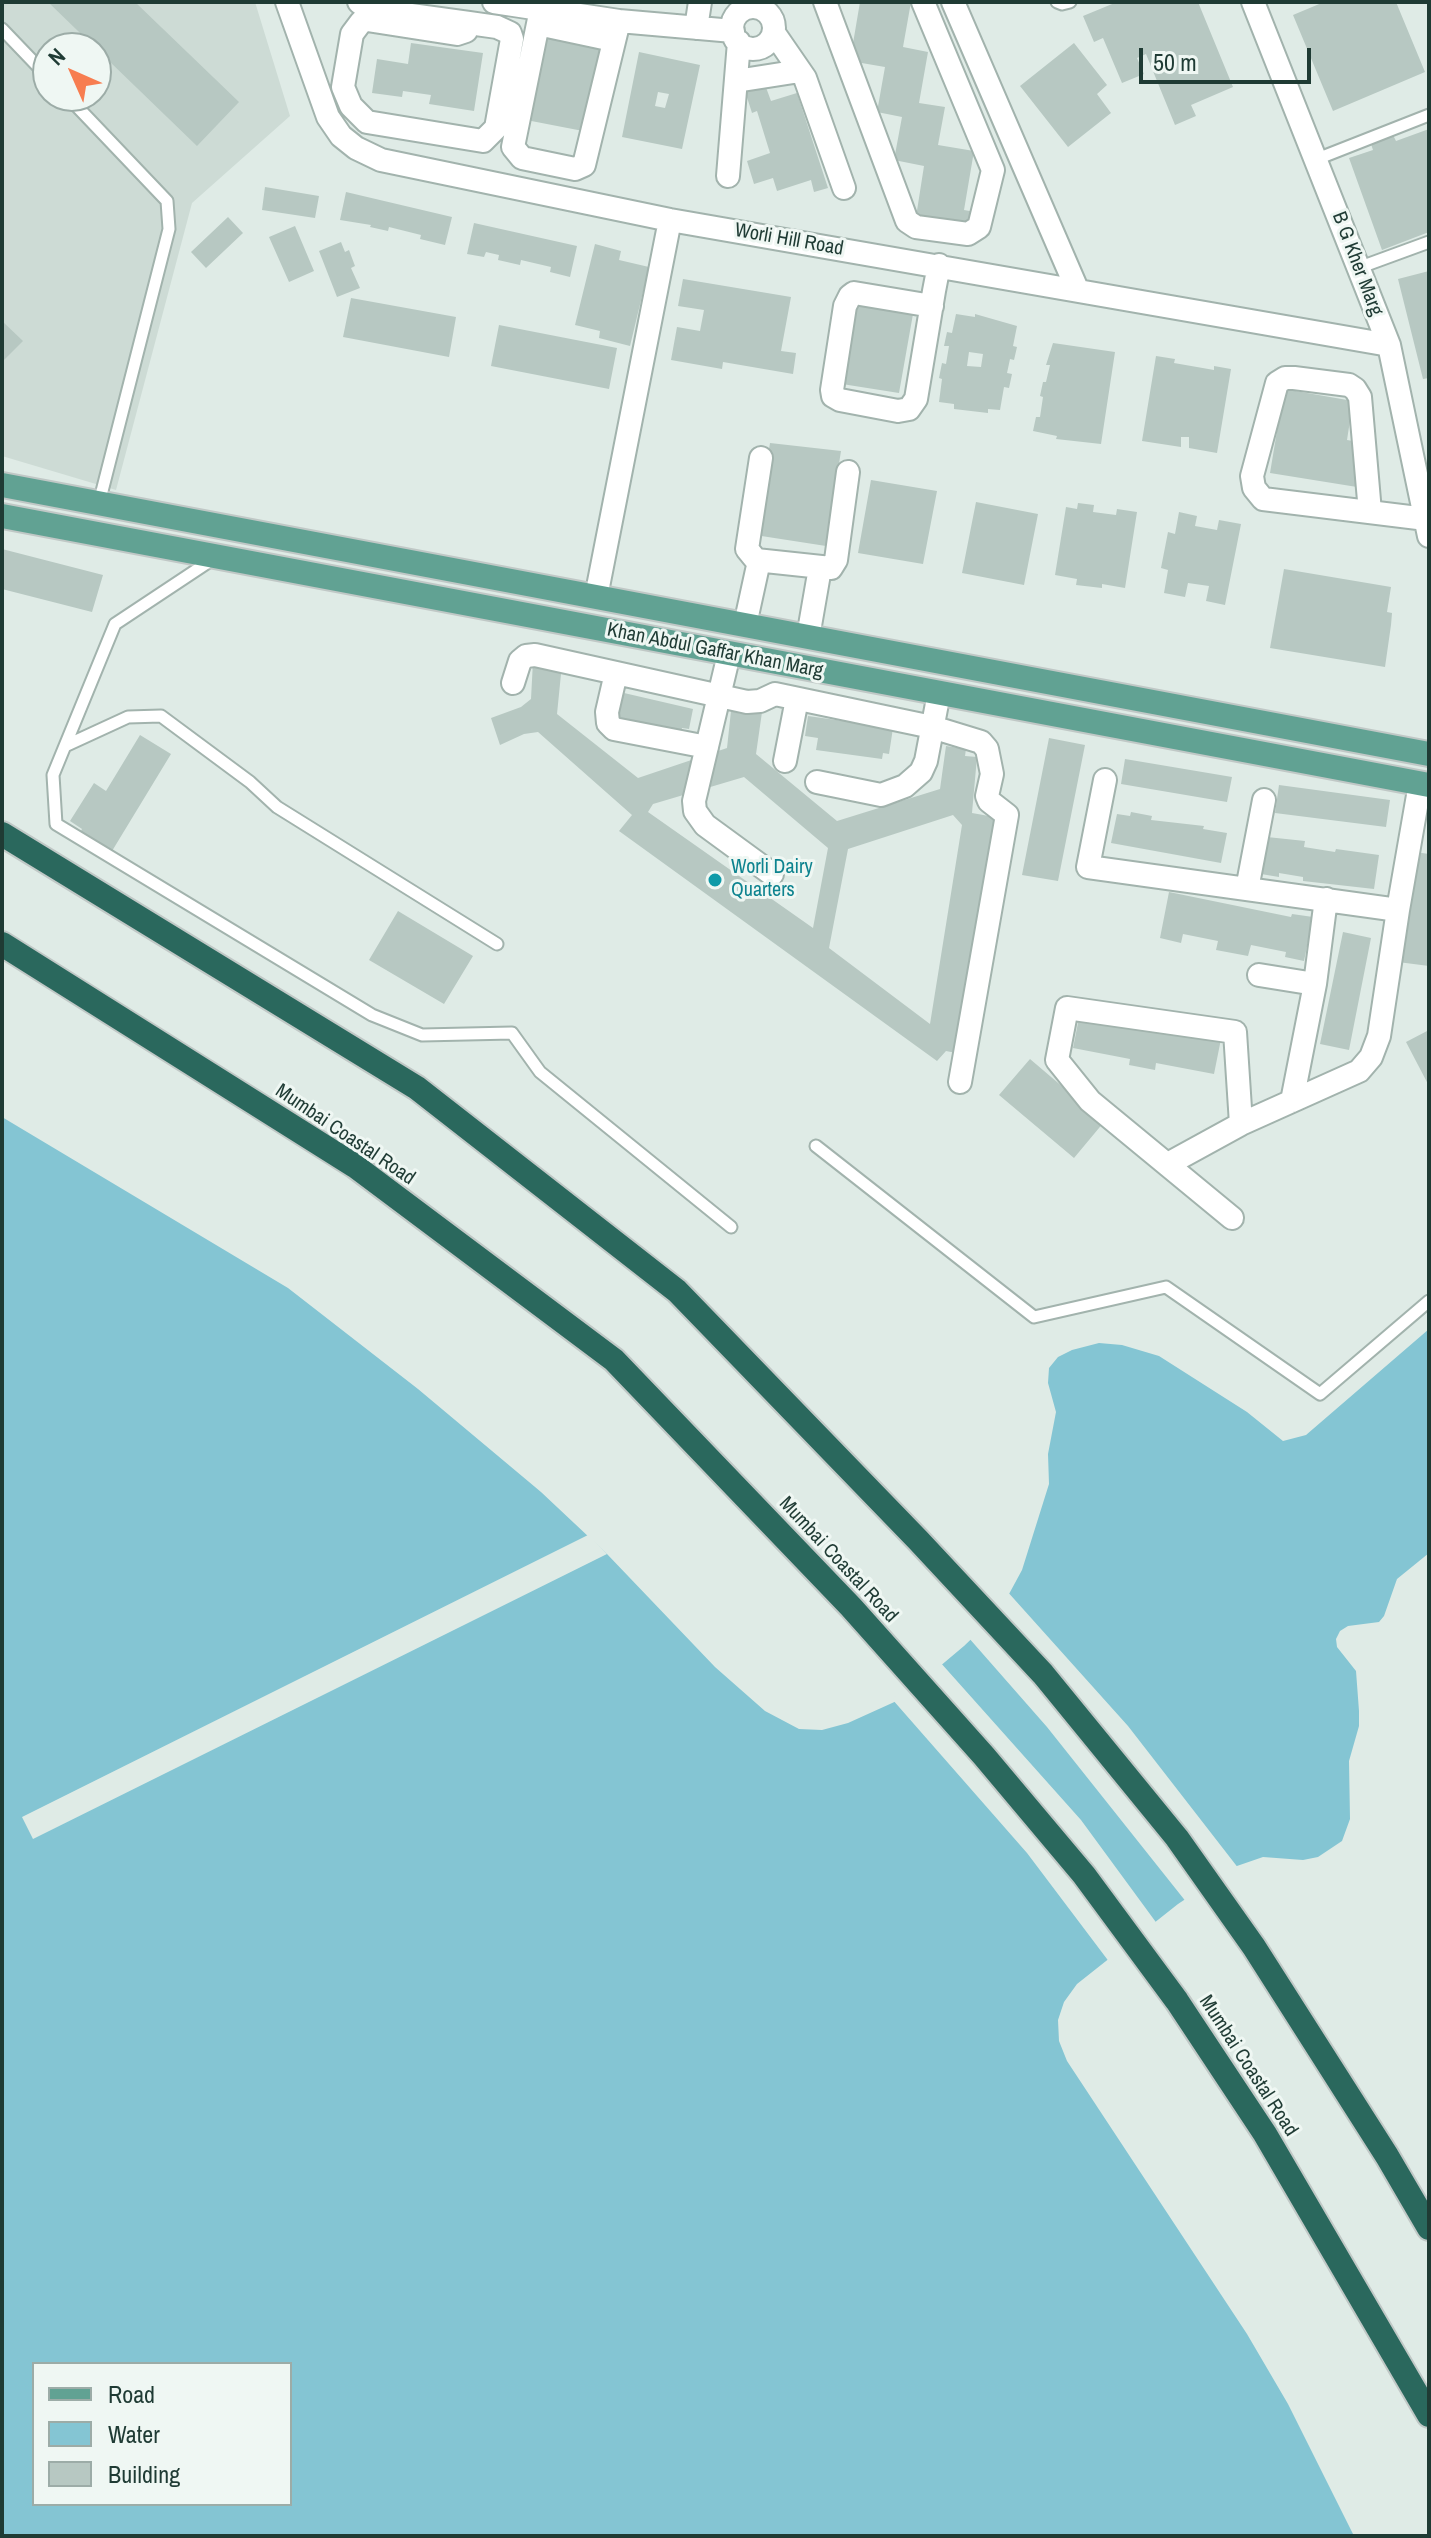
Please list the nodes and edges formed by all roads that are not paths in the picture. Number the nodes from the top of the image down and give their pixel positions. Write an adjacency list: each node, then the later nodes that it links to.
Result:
1 (287, 2): 28 (street, Worli Hill Road)
2 (359, 2): 16 (street)
3 (493, 2): 4 (street); 16 (street)
4 (501, 2): 13 (street)
5 (698, 2): 17 (street)
6 (825, 2): 29 (street)
7 (923, 2): 29 (street)
8 (953, 2): 34 (street)
9 (1057, 2): 10 (lane)
10 (1070, 2)
11 (1253, 2): 25 (street, B G Kher Marg)
12 (568, 8): 13 (street); 14 (street)
13 (540, 17): 14 (street); 14 (street)
14 (614, 21): 17 (street)
15 (737, 22): 17 (street); 19 (street); 19 (street); 22 (street)
16 (478, 25): 16 (street)
17 (696, 28)
18 (2, 29): 20 (lane)
19 (774, 33): 21 (street)
20 (32, 60)
21 (800, 71): 22 (street); 27 (street)
22 (736, 81): 26 (street)
23 (82, 112): 42 (lane)
24 (1429, 115): 25 (lane)
25 (1317, 159): 33 (street, B G Kher Marg)
26 (728, 176)
27 (844, 188)
28 (670, 220): 31 (street, Worli Hill Road); 49 (street)
29 (911, 225): 31 (street)
30 (1429, 242): 33 (lane)
31 (906, 260): 32 (street, Worli Hill Road)
32 (939, 265): 34 (street, Worli Hill Road); 35 (street)
33 (1358, 268): 36 (street, B G Kher Marg)
34 (1077, 289): 36 (street, Worli Hill Road)
35 (932, 306): 35 (street)
36 (1389, 345): 38 (street, B G Kher Marg)
37 (1349, 385): 38 (street); 43 (street); 43 (street)
38 (1400, 396): 45 (street, B G Kher Marg)
39 (761, 458): 47 (street)
40 (848, 472): 48 (street)
41 (2, 485): 42 (main road, Khan Abdul Gaffar Khan Marg)
42 (99, 503): 49 (main road, Khan Abdul Gaffar Khan Marg)
43 (1370, 512): 45 (street)
44 (2, 516): 46 (main road, Khan Abdul Gaffar Khan Marg)
45 (1427, 528)
46 (217, 557): 52 (main road, Khan Abdul Gaffar Khan Marg); 59 (lane)
47 (759, 561): 48 (street); 50 (street)
48 (820, 568): 51 (street)
49 (596, 597): 50 (main road, Khan Abdul Gaffar Khan Marg)
50 (745, 625): 51 (main road, Khan Abdul Gaffar Khan Marg)
51 (808, 637): 61 (main road, Khan Abdul Gaffar Khan Marg)
52 (729, 654): 55 (main road, Khan Abdul Gaffar Khan Marg); 56 (street)
53 (616, 673): 54 (street); 56 (street); 60 (street)
54 (513, 683)
55 (939, 693): 58 (street); 65 (main road, Khan Abdul Gaffar Khan Marg)
56 (719, 696): 57 (street); 60 (street)
57 (797, 699): 58 (street); 62 (street)
58 (932, 727): 64 (street); 76 (street)
59 (65, 747): 73 (lane); 82 (lane)
60 (707, 747): 68 (street)
61 (1429, 754)
62 (785, 761)
63 (1105, 780): 69 (street)
64 (817, 782)
65 (1425, 785): 71 (street)
66 (1264, 800): 69 (street)
67 (2, 834): 84 (highway)
68 (772, 874)
69 (1247, 889): 70 (street)
70 (1326, 899): 71 (street); 75 (street)
71 (1398, 910): 77 (street)
72 (2, 944): 85 (highway, Mumbai Coastal Road)
73 (497, 944)
74 (1259, 975): 75 (street)
75 (1315, 984): 77 (street)
76 (960, 1082)
77 (1292, 1101): 78 (street)
78 (1241, 1124): 80 (street); 80 (street)
79 (816, 1146): 83 (lane)
80 (1168, 1164): 81 (street)
81 (1232, 1218)
82 (731, 1227)
83 (1429, 1301)
84 (1429, 2228)
85 (1429, 2415)

